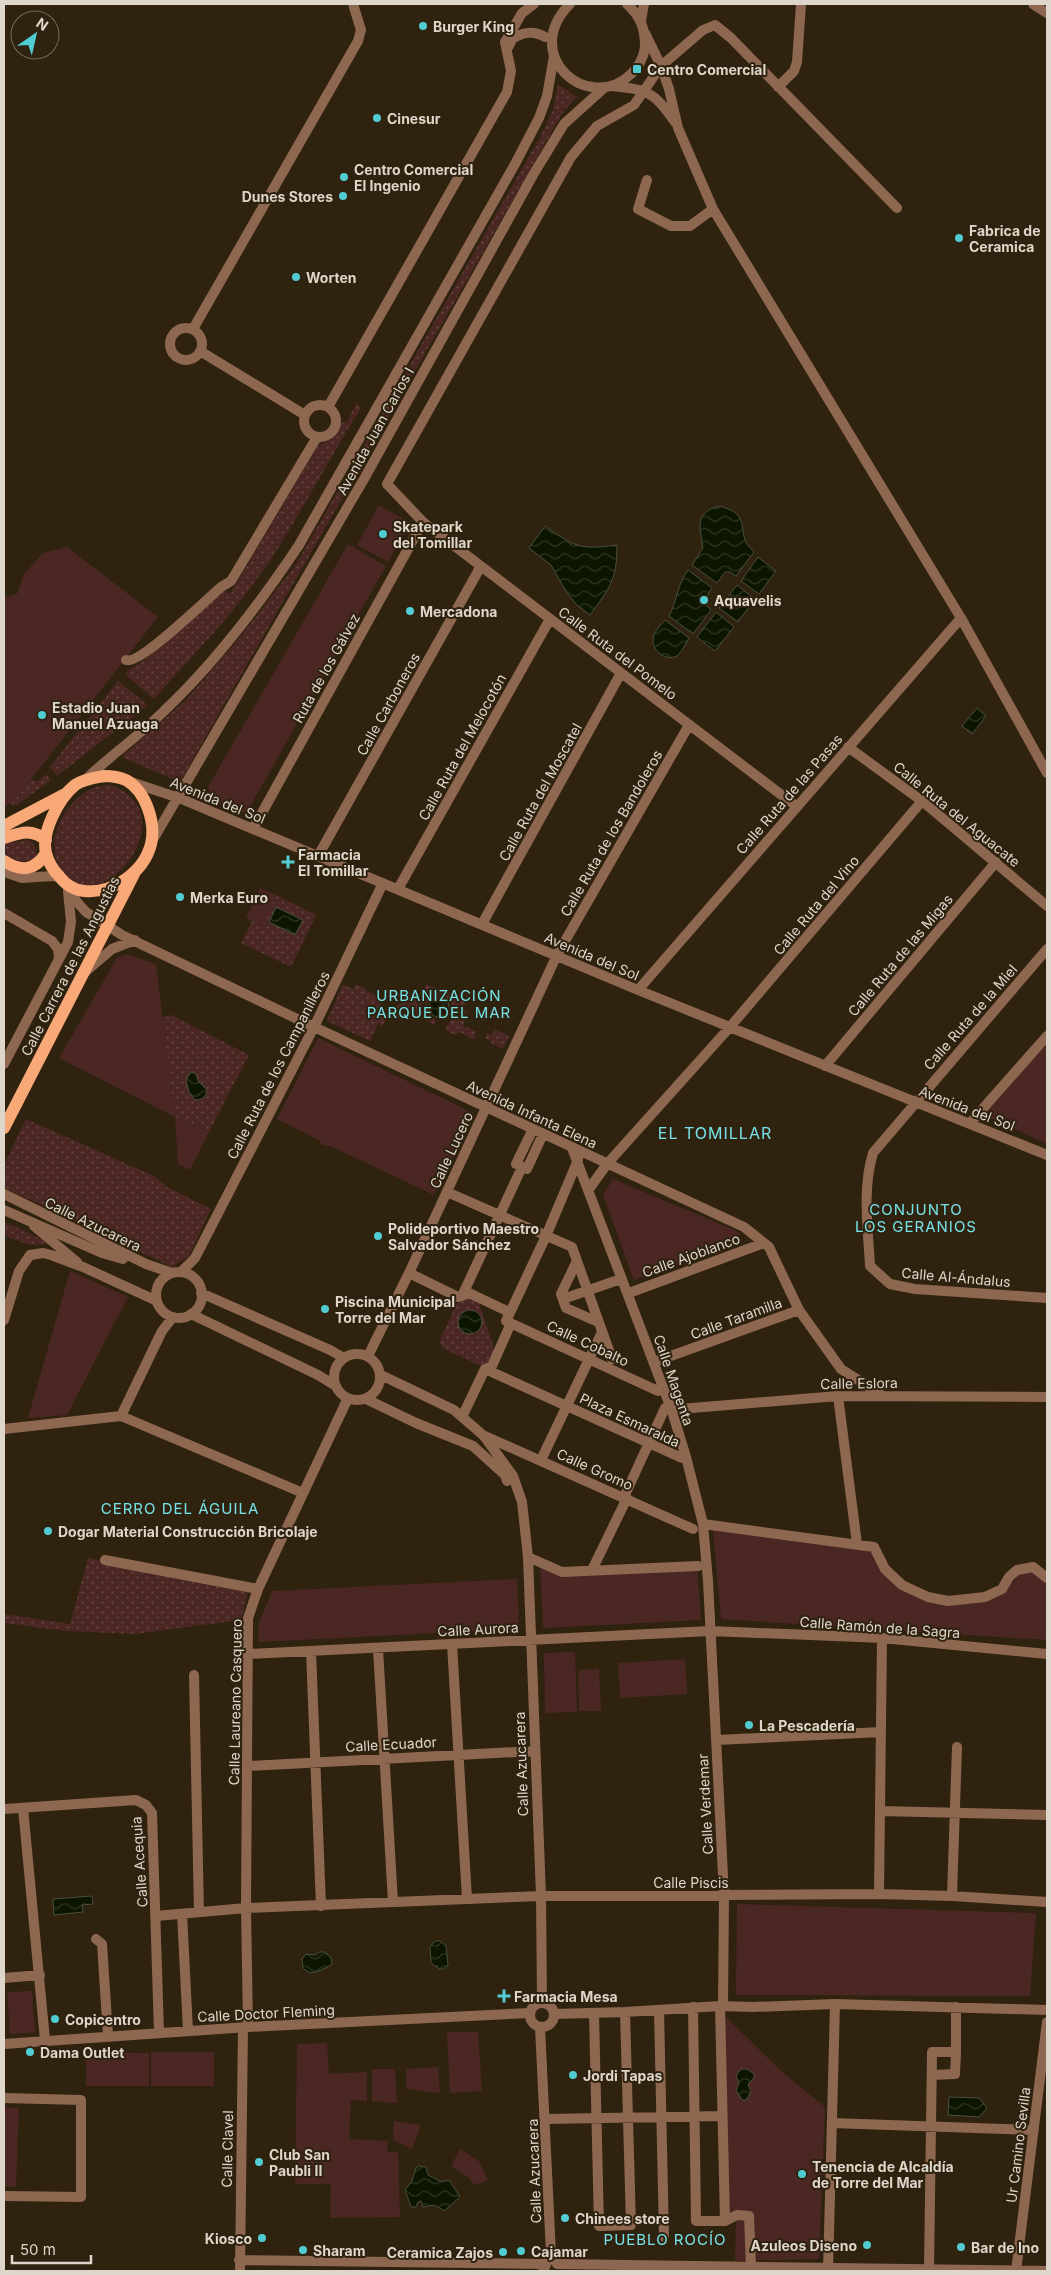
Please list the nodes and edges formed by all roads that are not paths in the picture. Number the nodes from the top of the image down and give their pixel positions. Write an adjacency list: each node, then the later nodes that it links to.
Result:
1 (353, 4): 22 (street)
2 (534, 4): 13 (street)
3 (570, 4): 12 (street)
4 (627, 4): 9 (street)
5 (644, 4): 9 (street)
6 (801, 4): 16 (street)
7 (1033, 4): 8 (street)
8 (1047, 12)
9 (641, 21): 10 (street)
10 (645, 33): 14 (street); 15 (street, Avenida Juan Carlos I)
11 (545, 37): 13 (street)
12 (554, 56): 15 (street); 36 (street)
13 (508, 57): 24 (street)
14 (661, 66): 16 (street); 17 (street); 18 (street)
15 (607, 87): 17 (street); 39 (street, Avenida Juan Carlos I)
16 (778, 87): 20 (street)
17 (644, 90): 18 (street); 27 (street, Calle Ruta del Pomelo)
18 (678, 128): 21 (street)
19 (647, 180): 21 (street)
20 (896, 208)
21 (713, 210): 29 (street)
22 (193, 329): 23 (street); 23 (street)
23 (200, 351): 25 (street)
24 (328, 407): 25 (street); 26 (street)
25 (305, 415): 26 (street)
26 (317, 437): 31 (street)
27 (423, 522): 28 (street, Calle Ruta del Pomelo); 43 (street, Ruta de los Gálvez)
28 (481, 566): 30 (street, Calle Ruta del Pomelo); 47 (street, Calle Carboneros)
29 (961, 618): 34 (street, Calle Ruta de las Pasas); 35 (street)
30 (550, 619): 32 (street, Calle Ruta del Pomelo); 54 (street, Calle Ruta del Melocotón)
31 (126, 660)
32 (621, 673): 33 (street, Calle Ruta del Pomelo); 57 (street, Calle Ruta del Moscatel)
33 (689, 725): 41 (street, Calle Ruta del Pomelo); 61 (street, Calle Ruta de los Bandoleros)
34 (848, 747): 40 (street, Calle Ruta del Aguacate); 41 (street, Calle Ruta de las Pasas)
35 (1047, 773)
36 (86, 779): 37 (main road); 38 (main road)
37 (127, 781): 39 (street, Avenida del Sol); 45 (main road)
38 (67, 793): 42 (main road); 46 (main road)
39 (179, 798): 43 (street, Avenida del Sol); 45 (street, Avenida Juan Carlos I)
40 (922, 801): 49 (street, Calle Ruta del Aguacate); 66 (street, Calle Ruta del Vino)
41 (796, 806): 64 (street, Calle Ruta de las Pasas)
42 (4, 826)
43 (253, 829): 47 (street, Avenida del Sol)
44 (4, 838): 46 (main road)
45 (151, 844): 51 (main road)
46 (46, 847): 48 (main road); 52 (main road)
47 (318, 856): 53 (street, Avenida del Sol)
48 (4, 861)
49 (996, 862): 55 (street, Calle Ruta del Aguacate); 69 (street, Calle Ruta de las Migas)
50 (4, 872): 52 (street)
51 (135, 872): 52 (main road); 58 (main road, Calle Carrera de las Angustias)
52 (63, 881): 58 (street, Avenida Infanta Elena); 62 (street)
53 (383, 883): 54 (street, Avenida del Sol); 65 (street, Calle Ruta de los Campanilleros)
54 (398, 889): 57 (street, Avenida del Sol)
55 (1047, 906)
56 (4, 913): 62 (street)
57 (482, 924): 61 (street, Avenida del Sol)
58 (108, 926): 59 (street, Avenida Infanta Elena); 63 (main road, Calle Carrera de las Angustias)
59 (134, 940): 63 (street); 65 (street, Avenida Infanta Elena)
60 (1047, 949): 70 (street, Calle Ruta de la Miel)
61 (557, 955): 64 (street, Avenida del Sol); 71 (street, Calle Lucero)
62 (60, 958): 68 (street)
63 (84, 974): 73 (main road, Calle Carrera de las Angustias)
64 (638, 990): 66 (street, Avenida del Sol)
65 (314, 1027): 71 (street, Avenida Infanta Elena); 89 (street, Calle Ruta de los Campanilleros)
66 (730, 1027): 69 (street, Avenida del Sol); 79 (street, Calle Ruta del Vino)
67 (1047, 1036): 72 (street)
68 (4, 1064)
69 (824, 1066): 70 (street, Avenida del Sol)
70 (914, 1102): 72 (street, Avenida del Sol); 101 (street, Calle Al-Ándalus)
71 (486, 1108): 74 (street, Avenida Infanta Elena); 82 (street, Calle Lucero)
72 (971, 1122): 77 (street, Avenida del Sol)
73 (4, 1128)
74 (533, 1129): 75 (street, Avenida Infanta Elena); 80 (street)
75 (543, 1134): 76 (street, Avenida Infanta Elena); 80 (street)
76 (572, 1148): 78 (street, Calle Magenta); 79 (street, Avenida Infanta Elena)
77 (1047, 1154)
78 (578, 1160): 81 (street, Calle Magenta); 87 (street)
79 (608, 1164): 81 (street, Calle Ruta del Vino); 88 (street, Avenida Infanta Elena)
80 (522, 1167): 85 (street)
81 (589, 1189): 99 (street, Calle Magenta)
82 (447, 1192): 85 (street); 94 (street, Calle Lucero)
83 (4, 1194): 91 (street, Calle Azucarera)
84 (4, 1210): 86 (street, Calle Azucarera)
85 (500, 1215): 87 (street); 100 (street)
86 (26, 1219): 91 (street, Calle Azucarera); 92 (street)
87 (546, 1236): 90 (street); 108 (street)
88 (764, 1243): 99 (street, Calle Ajoblanco); 105 (street, Avenida Infanta Elena)
89 (195, 1258): 93 (street, Calle Ruta de los Campanilleros); 95 (street, Calle Ruta de los Campanilleros)
90 (577, 1261): 97 (street); 102 (street)
91 (146, 1264): 93 (street, Calle Azucarera)
92 (83, 1267): 103 (street); 109 (street)
93 (177, 1273): 95 (street); 103 (street)
94 (409, 1273): 100 (street, Calle Cobalto); 113 (street, Calle Lucero)
95 (193, 1277): 98 (street)
96 (618, 1280): 97 (street)
97 (587, 1290): 102 (street); 110 (street)
98 (201, 1293): 106 (street); 114 (street)
99 (629, 1293): 117 (street, Calle Magenta)
100 (462, 1296): 108 (street, Calle Cobalto)
101 (1047, 1298)
102 (563, 1299): 110 (street)
103 (157, 1301): 104 (street)
104 (162, 1310): 107 (street); 111 (street)
105 (799, 1310): 117 (street, Calle Taramilla); 123 (street, Avenida Infanta Elena)
106 (191, 1314): 107 (street); 120 (street)
107 (173, 1317): 111 (street)
108 (509, 1319): 115 (street, Calle Cobalto); 118 (street)
109 (4, 1320)
110 (598, 1322): 112 (street)
111 (162, 1331): 129 (street)
112 (602, 1332): 115 (street); 116 (street)
113 (368, 1356): 114 (street); 119 (street)
114 (344, 1358): 120 (street)
115 (590, 1359): 121 (street, Calle Cobalto); 127 (street)
116 (612, 1359)
117 (654, 1362): 128 (street, Calle Magenta)
118 (485, 1369): 127 (street, Plaza Esmaralda); 130 (street)
119 (380, 1375): 126 (street); 130 (street, Calle Azucarera)
120 (336, 1386): 125 (street)
121 (658, 1391)
122 (838, 1396): 123 (street, Calle Eslora); 128 (street, Calle Eslora); 140 (street)
123 (883, 1396): 124 (street, Calle Eslora)
124 (1047, 1397)
125 (348, 1398): 126 (street); 136 (street, Calle Laureano Casquero)
126 (366, 1399): 138 (street, Calle Azucarera)
127 (567, 1406): 133 (street, Plaza Esmaralda); 135 (street)
128 (668, 1410): 133 (street); 139 (street, Calle Magenta)
129 (121, 1416): 131 (street); 136 (street)
130 (462, 1417): 132 (street, Calle Azucarera)
131 (4, 1429)
132 (484, 1436): 135 (street, Calle Gromo); 138 (street, Calle Azucarera)
133 (649, 1443): 134 (street, Plaza Esmaralda); 137 (street)
134 (682, 1458)
135 (541, 1460): 137 (street, Calle Gromo)
136 (303, 1493): 146 (street, Calle Laureano Casquero)
137 (626, 1498): 139 (street, Calle Gromo); 144 (street)
138 (525, 1523): 141 (street, Calle Azucarera)
139 (698, 1527): 140 (street, Calle Gromo); 147 (street, Calle Magenta)
140 (857, 1544): 145 (street, Calle Gromo)
141 (528, 1558): 144 (street); 149 (street, Calle Azucarera)
142 (105, 1560): 146 (street)
143 (698, 1566): 144 (street)
144 (592, 1570)
145 (1047, 1578)
146 (258, 1589): 153 (street, Calle Laureano Casquero)
147 (710, 1631): 148 (street, Calle Ramón de la Sagra); 149 (street, Calle Aurora); 157 (street, Calle Verdemar)
148 (882, 1638): 154 (street, Calle Ramón de la Sagra); 156 (street)
149 (530, 1639): 150 (street, Calle Aurora); 159 (street, Calle Azucarera)
150 (452, 1644): 151 (street, Calle Aurora); 160 (street)
151 (378, 1649): 152 (street, Calle Aurora); 161 (street)
152 (311, 1651): 153 (street, Calle Aurora); 162 (street)
153 (247, 1654): 163 (street, Calle Laureano Casquero)
154 (1047, 1654)
155 (194, 1675): 178 (street)
156 (881, 1732): 157 (street); 166 (street)
157 (716, 1740): 170 (street, Calle Verdemar)
158 (957, 1747): 167 (street)
159 (535, 1751): 160 (street, Calle Ecuador); 171 (street, Calle Azucarera)
160 (458, 1755): 161 (street, Calle Ecuador); 173 (street)
161 (384, 1758): 162 (street, Calle Ecuador); 174 (street)
162 (315, 1762): 163 (street, Calle Ecuador); 176 (street)
163 (248, 1766): 177 (street, Calle Laureano Casquero)
164 (23, 1808): 165 (street, Calle Acequia); 180 (street, Calle Acequia); 182 (street)
165 (4, 1809)
166 (880, 1811): 167 (street); 169 (street)
167 (955, 1813): 168 (street); 172 (street)
168 (1047, 1815)
169 (880, 1894): 170 (street, Calle Piscis); 172 (street, Calle Piscis)
170 (724, 1895): 171 (street, Calle Piscis); 186 (street, Calle Verdemar)
171 (541, 1896): 173 (street, Calle Piscis); 184 (street, Calle Azucarera)
172 (952, 1896): 175 (street, Calle Piscis)
173 (466, 1899): 174 (street, Calle Piscis)
174 (392, 1902): 176 (street, Calle Piscis)
175 (1047, 1902)
176 (321, 1906): 177 (street, Calle Piscis)
177 (246, 1908): 178 (street, Calle Piscis); 196 (street, Calle Laureano Casquero)
178 (199, 1912): 179 (street, Calle Piscis)
179 (182, 1914): 180 (street, Calle Piscis); 198 (street)
180 (156, 1916): 199 (street, Calle Acequia)
181 (96, 1939): 200 (street)
182 (40, 1975): 183 (street); 201 (street)
183 (4, 1978)
184 (542, 2003): 192 (street); 194 (street)
185 (835, 2004): 186 (street); 188 (street); 212 (street)
186 (721, 2006): 187 (street); 208 (street, Calle Verdemar)
187 (692, 2007): 189 (street); 207 (street)
188 (956, 2007): 190 (street); 203 (street)
189 (659, 2010): 191 (street); 206 (street)
190 (1047, 2010)
191 (625, 2012): 193 (street); 209 (street)
192 (530, 2013): 196 (street, Calle Doctor Fleming); 197 (street)
193 (594, 2013): 194 (street); 210 (street)
194 (554, 2014): 197 (street)
195 (1047, 2022): 214 (street, Ur Camino Sevilla)
196 (245, 2027): 198 (street, Calle Doctor Fleming); 218 (street, Calle Clavel)
197 (540, 2027): 211 (street, Calle Azucarera)
198 (188, 2030): 199 (street, Calle Doctor Fleming)
199 (159, 2032): 200 (street, Calle Doctor Fleming)
200 (108, 2036): 201 (street, Calle Doctor Fleming)
201 (45, 2040): 202 (street, Calle Doctor Fleming)
202 (4, 2044)
203 (956, 2052): 204 (street); 204 (street)
204 (932, 2075): 213 (street)
205 (4, 2098): 215 (street)
206 (661, 2116): 207 (street); 209 (street); 217 (street)
207 (695, 2116): 208 (street); 216 (street)
208 (722, 2116): 216 (street, Calle Verdemar)
209 (628, 2117): 210 (street); 210 (street)
210 (596, 2118): 211 (street)
211 (546, 2119): 219 (street, Calle Azucarera)
212 (832, 2123): 213 (street); 222 (street)
213 (931, 2127): 214 (street); 223 (street)
214 (1034, 2130): 225 (street, Ur Camino Sevilla)
215 (4, 2196)
216 (726, 2221): 221 (street)
217 (664, 2237)
218 (239, 2260): 219 (street); 224 (street, Calle Clavel)
219 (547, 2263): 220 (street, Calle Azucarera)
220 (560, 2267): 221 (street)
221 (750, 2267): 222 (street)
222 (828, 2270): 223 (street)
223 (929, 2270): 225 (street)
224 (240, 2271)
225 (1016, 2271): 226 (street)
226 (1047, 2271)

